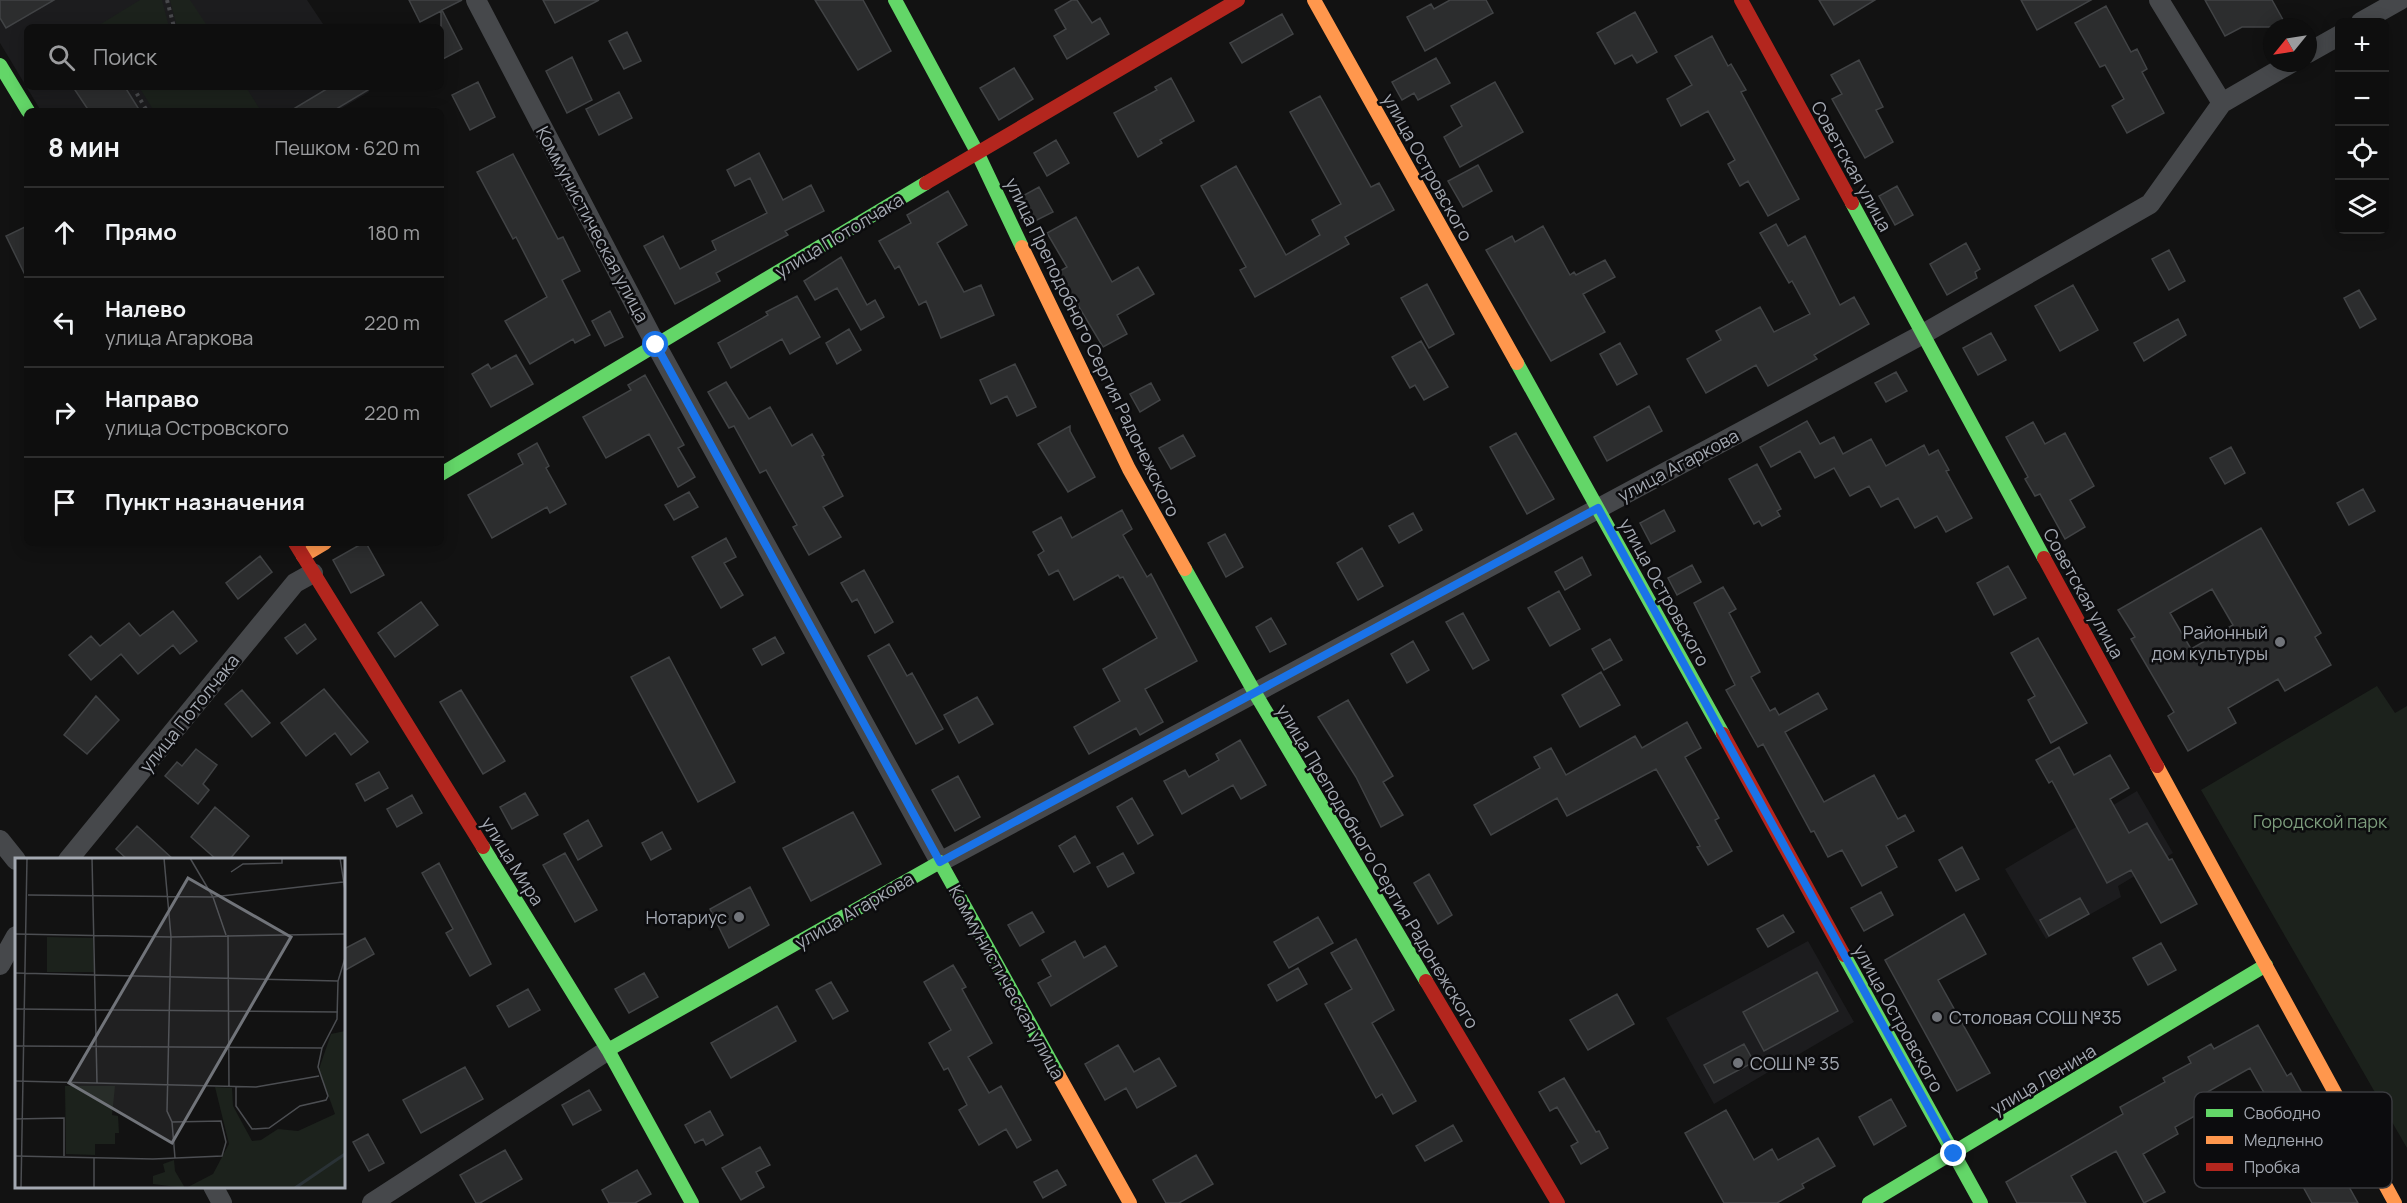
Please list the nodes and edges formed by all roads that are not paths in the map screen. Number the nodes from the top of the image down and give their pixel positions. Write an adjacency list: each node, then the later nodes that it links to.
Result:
1 (476, 0): 17 (street, Коммунистическая улица)
2 (895, 0): 15 (street, улица Преподобного Сергия Радонежского)
3 (1238, 0): 15 (street, улица Потолчака)
4 (1314, 0): 19 (street, улица Островского)
5 (1741, 0): 16 (street, Советская улица)
6 (2159, 0): 13 (street)
7 (2400, 0): 8 (street)
8 (2368, 18)
9 (2335, 38): 10 (street)
10 (2317, 48)
11 (0, 65): 14 (street)
12 (2275, 72): 13 (street, улица Агаркова)
13 (2222, 103): 16 (street, улица Агаркова)
14 (26, 108)
15 (977, 152): 17 (street, улица Потолчака); 23 (street, улица Преподобного Сергия Радонежского)
16 (1923, 334): 19 (street, улица Агаркова); 30 (street, Советская улица)
17 (656, 345): 18 (street, улица Потолчака); 27 (street, Коммунистическая улица)
18 (444, 472)
19 (1598, 508): 23 (street, улица Агаркова); 33 (street, улица Островского)
20 (297, 546): 22 (street, улица Мира)
21 (323, 546): 22 (street, улица Потолчака)
22 (308, 565): 25 (street, улица Потолчака); 31 (street, улица Мира)
23 (1255, 693): 27 (street, улица Агаркова); 40 (street, улица Преподобного Сергия Радонежского)
24 (0, 840): 26 (street)
25 (70, 858)
26 (15, 859)
27 (940, 862): 31 (street, улица Агаркова); 39 (street, Коммунистическая улица)
28 (15, 938): 29 (street)
29 (0, 965)
30 (2266, 965): 32 (street, Советская улица); 33 (street, улица Ленина)
31 (608, 1050): 37 (street, улица Агаркова); 38 (street, улица Мира)
32 (2335, 1092)
33 (1954, 1154): 41 (street, улица Ленина); 42 (street, улица Островского)
34 (214, 1188): 36 (street)
35 (2387, 1188): 43 (street, Советская улица)
36 (222, 1203)
37 (372, 1203)
38 (693, 1203)
39 (1130, 1203)
40 (1558, 1203)
41 (1869, 1203)
42 (1981, 1203)
43 (2395, 1203)

